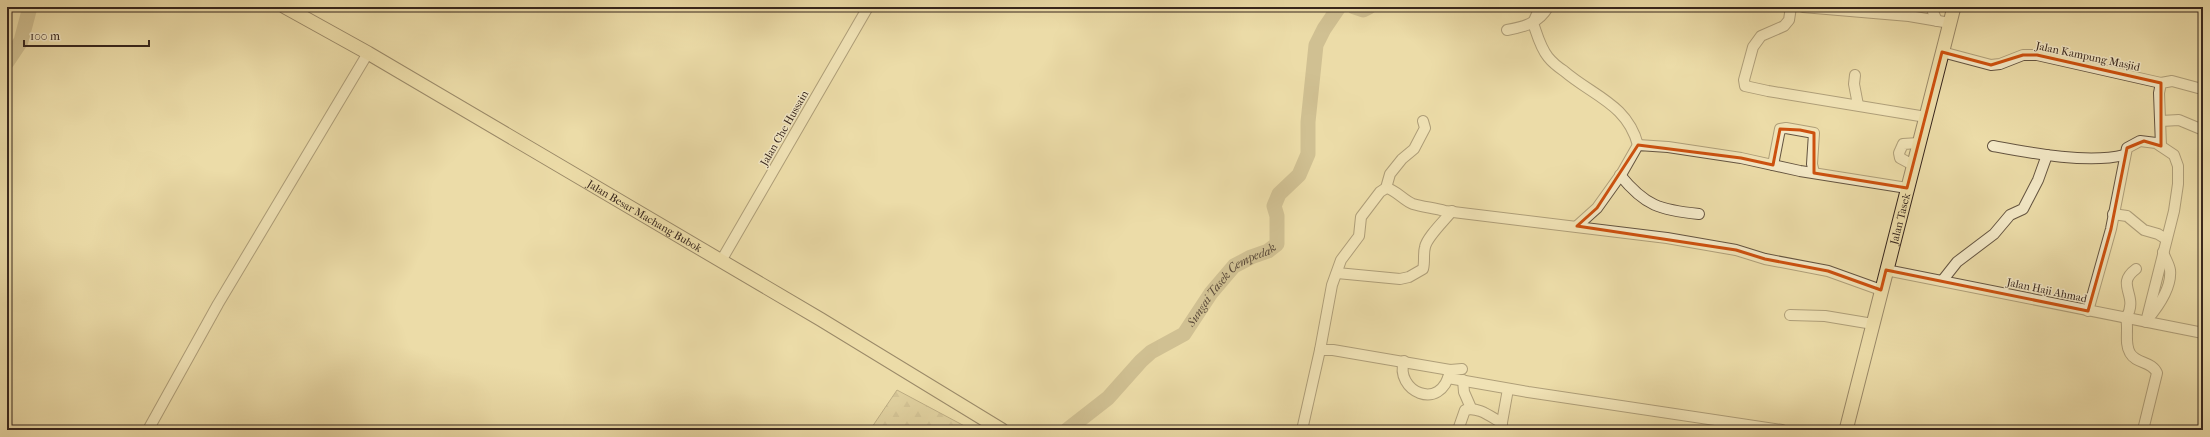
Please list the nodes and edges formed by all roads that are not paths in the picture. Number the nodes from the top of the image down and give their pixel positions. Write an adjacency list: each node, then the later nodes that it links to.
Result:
1 (285, 7): 13 (main road, Jalan Besar Machang Bubok)
2 (868, 7): 37 (street, Jalan Che Hussain)
3 (1540, 7): 10 (street)
4 (1548, 7): 10 (street)
5 (1791, 7): 17 (street)
6 (1803, 7): 9 (street)
7 (1931, 7): 9 (street)
8 (1954, 7): 9 (main road, Jalan Tasek)
9 (1943, 22): 12 (main road, Jalan Tasek)
10 (1533, 23): 11 (street); 22 (street)
11 (1507, 30)
12 (1942, 52): 15 (street, Jalan Kampung Masjid); 18 (main road, Jalan Tasek)
13 (368, 53): 37 (main road, Jalan Besar Machang Bubok); 57 (street)
14 (1855, 75): 17 (street)
15 (2161, 83): 16 (street, Jalan Kampung Masjid); 20 (street)
16 (2198, 88)
17 (1858, 105): 18 (street)
18 (1926, 117): 31 (main road, Jalan Tasek)
19 (1423, 120): 30 (street)
20 (2161, 121): 21 (street); 24 (street)
21 (2203, 130)
22 (1638, 145): 27 (street); 29 (street)
23 (1993, 146): 25 (street)
24 (2161, 146): 26 (street); 36 (street)
25 (2047, 155): 26 (street); 41 (street)
26 (2124, 155): 34 (street)
27 (1773, 165): 28 (street); 28 (street)
28 (1814, 173): 31 (street)
29 (1620, 175): 33 (street); 35 (street)
30 (1386, 188): 32 (street); 40 (street)
31 (1907, 188): 39 (main road, Jalan Tasek)
32 (1452, 211): 35 (street); 40 (street)
33 (1699, 214)
34 (2114, 214): 36 (street); 43 (street)
35 (1577, 226): 42 (street)
36 (2166, 239): 46 (street)
37 (720, 261): 58 (main road, Jalan Besar Machang Bubok)
38 (2136, 268): 45 (street)
39 (1886, 270): 41 (street, Jalan Haji Ahmad); 42 (main road, Jalan Tasek)
40 (1337, 273): 49 (street)
41 (1942, 281): 43 (street, Jalan Haji Ahmad)
42 (1881, 290): 47 (main road, Jalan Tasek)
43 (2088, 311): 45 (street, Jalan Haji Ahmad)
44 (1790, 315): 47 (street)
45 (2126, 318): 46 (street, Jalan Haji Ahmad); 64 (street)
46 (2146, 322): 48 (street, Jalan Haji Ahmad)
47 (1873, 324): 63 (main road, Jalan Tasek)
48 (2203, 333)
49 (1320, 350): 50 (street); 59 (street)
50 (1404, 362): 52 (street); 52 (street)
51 (1462, 369): 52 (street)
52 (1449, 374): 53 (street)
53 (1463, 380): 54 (street); 55 (street)
54 (1508, 389): 56 (street); 61 (street)
55 (1471, 408): 56 (street); 60 (street)
56 (1502, 427)
57 (148, 430)
58 (1002, 430)
59 (1302, 430)
60 (1458, 430)
61 (1778, 430): 62 (street)
62 (1782, 430)
63 (1846, 430)
64 (2143, 430)

